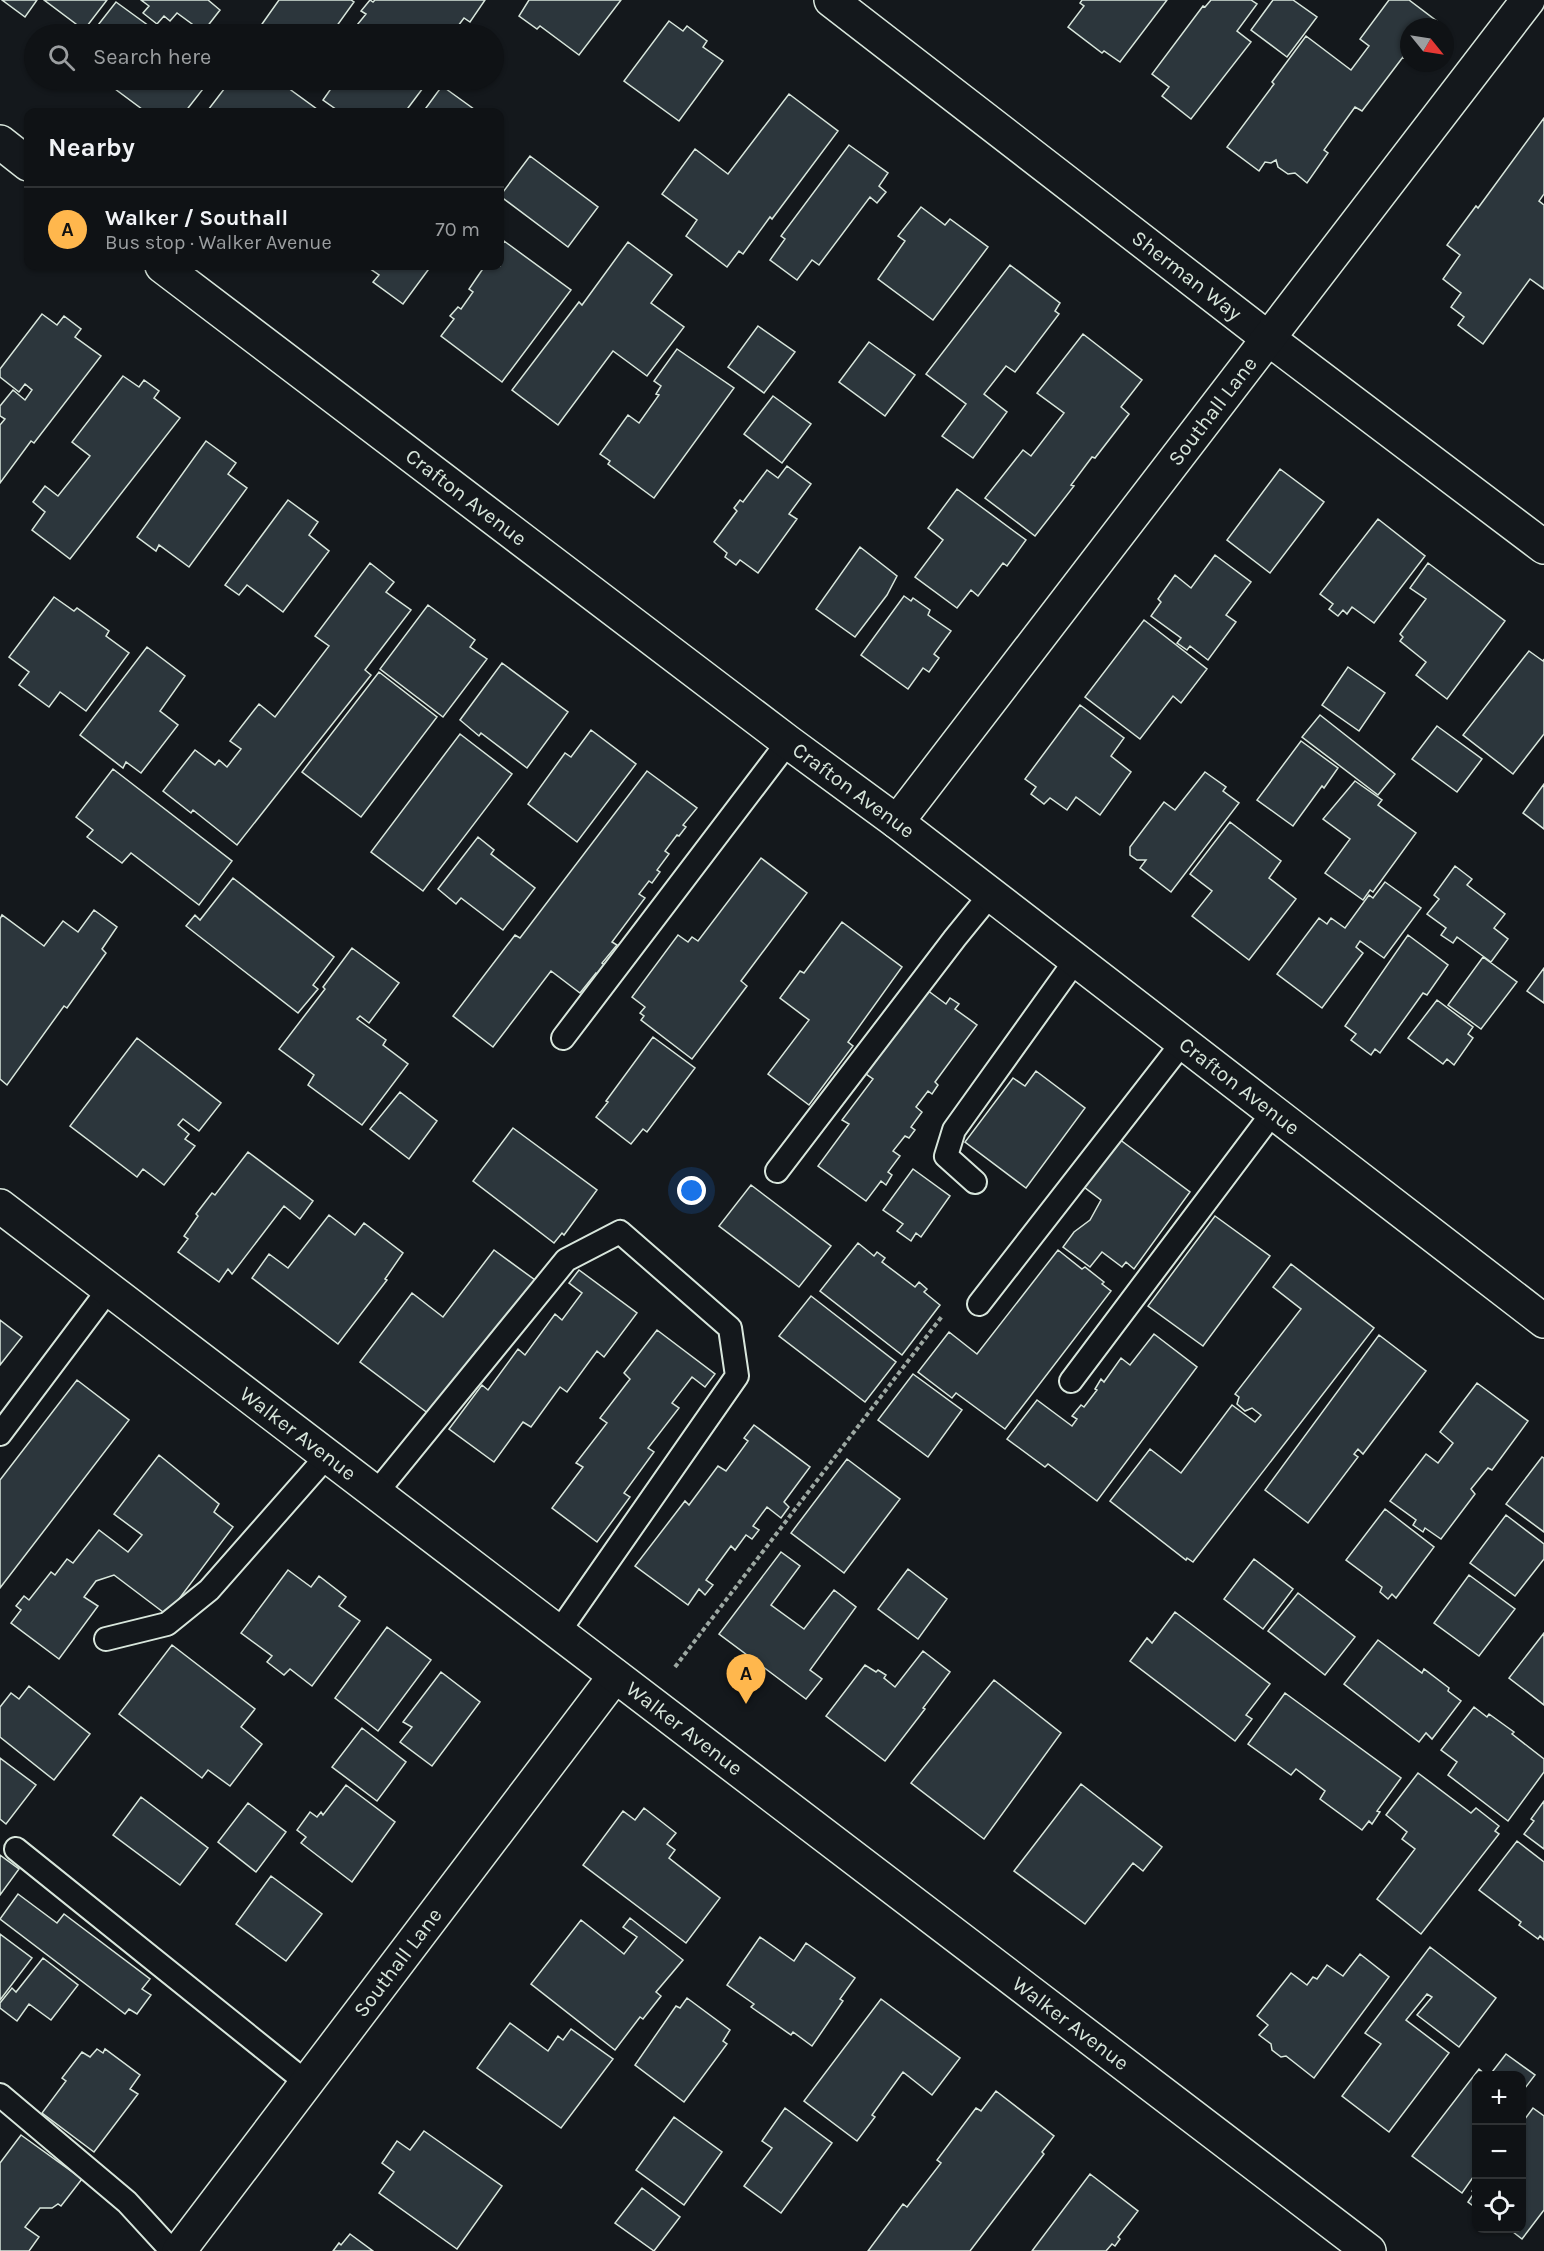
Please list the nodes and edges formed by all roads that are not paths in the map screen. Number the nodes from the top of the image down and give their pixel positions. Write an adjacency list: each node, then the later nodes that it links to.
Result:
1 (831, 0): 6 (street, Sherman Way)
2 (1528, 0): 6 (street, Southall Lane)
3 (0, 142): 4 (street)
4 (24, 161)
5 (167, 270): 8 (street, Crafton Avenue)
6 (1269, 339): 7 (street, Sherman Way); 9 (street, Southall Lane)
7 (1544, 548)
8 (788, 742): 9 (street, Crafton Avenue); 12 (lane)
9 (897, 822): 10 (street, Crafton Avenue)
10 (990, 895): 11 (street, Crafton Avenue); 15 (lane)
11 (1075, 961): 13 (street, Crafton Avenue); 16 (lane)
12 (563, 1038)
13 (1183, 1042): 14 (street, Crafton Avenue); 19 (lane)
14 (1274, 1112): 20 (street, Crafton Avenue); 21 (lane)
15 (777, 1171)
16 (975, 1182)
17 (0, 1206): 18 (street, Walker Avenue)
18 (109, 1290): 22 (lane); 23 (street, Walker Avenue)
19 (979, 1304)
20 (1544, 1321)
21 (1071, 1381)
22 (0, 1434)
23 (327, 1456): 24 (street, Walker Avenue); 26 (lane)
24 (376, 1493): 25 (street, Walker Avenue); 25 (lane)
25 (558, 1633): 27 (street, Walker Avenue)
26 (106, 1639)
27 (615, 1676): 29 (street, Southall Lane); 31 (street, Walker Avenue)
28 (16, 1849): 29 (lane)
29 (307, 2083): 33 (street, Southall Lane)
30 (0, 2095): 32 (lane)
31 (1364, 2249)
32 (172, 2251)
33 (179, 2251)

